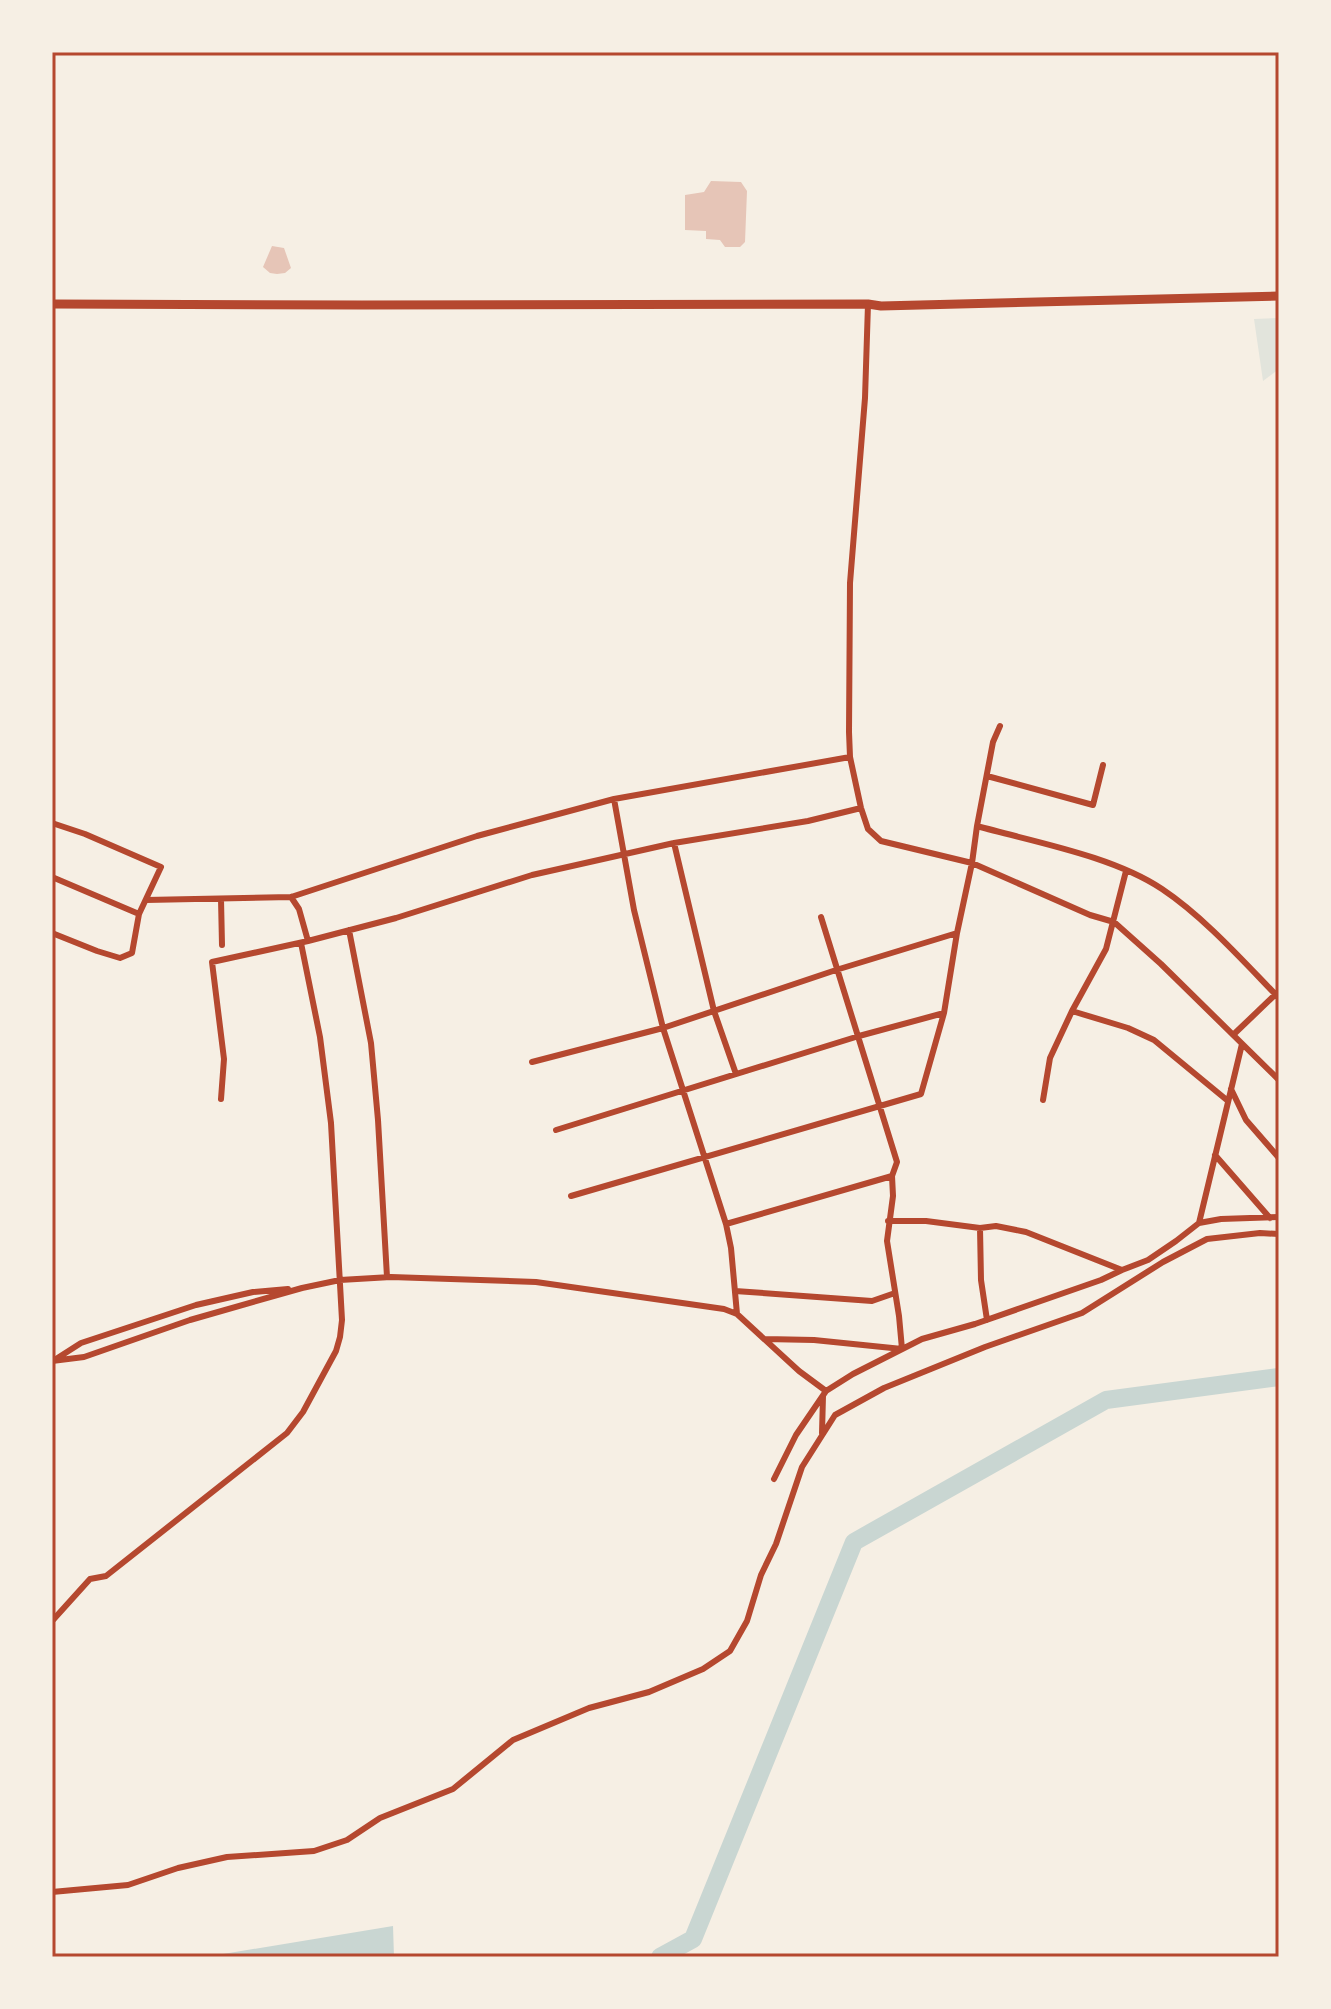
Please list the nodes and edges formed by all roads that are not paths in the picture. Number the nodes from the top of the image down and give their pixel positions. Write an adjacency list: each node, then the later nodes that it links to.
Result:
1 (1279, 296): 3 (highway)
2 (52, 304): 3 (highway)
3 (868, 304): 5 (street)
4 (1000, 726): 7 (street)
5 (850, 757): 8 (street); 9 (street)
6 (1103, 765): 7 (street)
7 (987, 776): 11 (street)
8 (614, 799): 13 (street); 17 (street)
9 (861, 808): 12 (street); 14 (street)
10 (52, 823): 19 (street)
11 (977, 826): 14 (street); 15 (street)
12 (674, 843): 13 (street); 30 (street)
13 (624, 853): 23 (street); 33 (street)
14 (972, 863): 22 (street); 25 (street)
15 (1126, 871): 22 (street); 29 (street)
16 (52, 877): 20 (street)
17 (291, 897): 18 (street); 26 (street)
18 (221, 899): 19 (street); 27 (street)
19 (146, 900): 20 (street)
20 (139, 914): 24 (street)
21 (821, 917): 28 (street)
22 (1114, 922): 31 (street); 34 (street)
23 (349, 930): 26 (street); 60 (street)
24 (52, 933)
25 (957, 933): 28 (street); 32 (street)
26 (305, 942): 42 (street); 61 (street)
27 (222, 945)
28 (836, 970): 30 (street); 35 (street)
29 (1278, 994): 34 (street)
30 (714, 1011): 33 (street); 38 (street)
31 (1072, 1011): 43 (street); 44 (street)
32 (944, 1013): 35 (street); 45 (street)
33 (663, 1028): 37 (street); 41 (street)
34 (1233, 1035): 36 (street)
35 (859, 1036): 38 (street); 45 (street)
36 (1242, 1043): 39 (street); 40 (street)
37 (532, 1062)
38 (736, 1074): 41 (street)
39 (1279, 1080)
40 (1231, 1088): 44 (street); 49 (street)
41 (684, 1091): 46 (street); 48 (street)
42 (221, 1099)
43 (1043, 1100)
44 (1228, 1101): 47 (street)
45 (880, 1106): 48 (street); 50 (street)
46 (556, 1130)
47 (1215, 1155): 53 (street); 55 (street)
48 (706, 1158): 51 (street); 56 (street)
49 (1279, 1158)
50 (892, 1176): 54 (street); 56 (street)
51 (571, 1196)
52 (1279, 1217): 53 (street)
53 (1270, 1218): 55 (street)
54 (888, 1221): 57 (street); 64 (street)
55 (1199, 1223): 59 (street)
56 (726, 1224): 63 (street)
57 (980, 1228): 59 (street); 66 (street)
58 (1279, 1234): 71 (street)
59 (1122, 1270): 66 (street)
60 (387, 1277): 61 (street); 65 (street)
61 (340, 1280): 62 (street); 73 (street)
62 (302, 1288): 69 (street); 69 (street)
63 (735, 1291): 64 (street); 65 (street)
64 (895, 1293): 68 (street)
65 (737, 1314): 67 (street)
66 (987, 1320): 68 (street)
67 (765, 1339): 68 (street); 70 (street)
68 (902, 1349): 70 (street)
69 (52, 1360)
70 (825, 1393): 71 (street); 72 (street)
71 (822, 1436): 74 (street)
72 (774, 1479)
73 (53, 1620)
74 (52, 1892)

